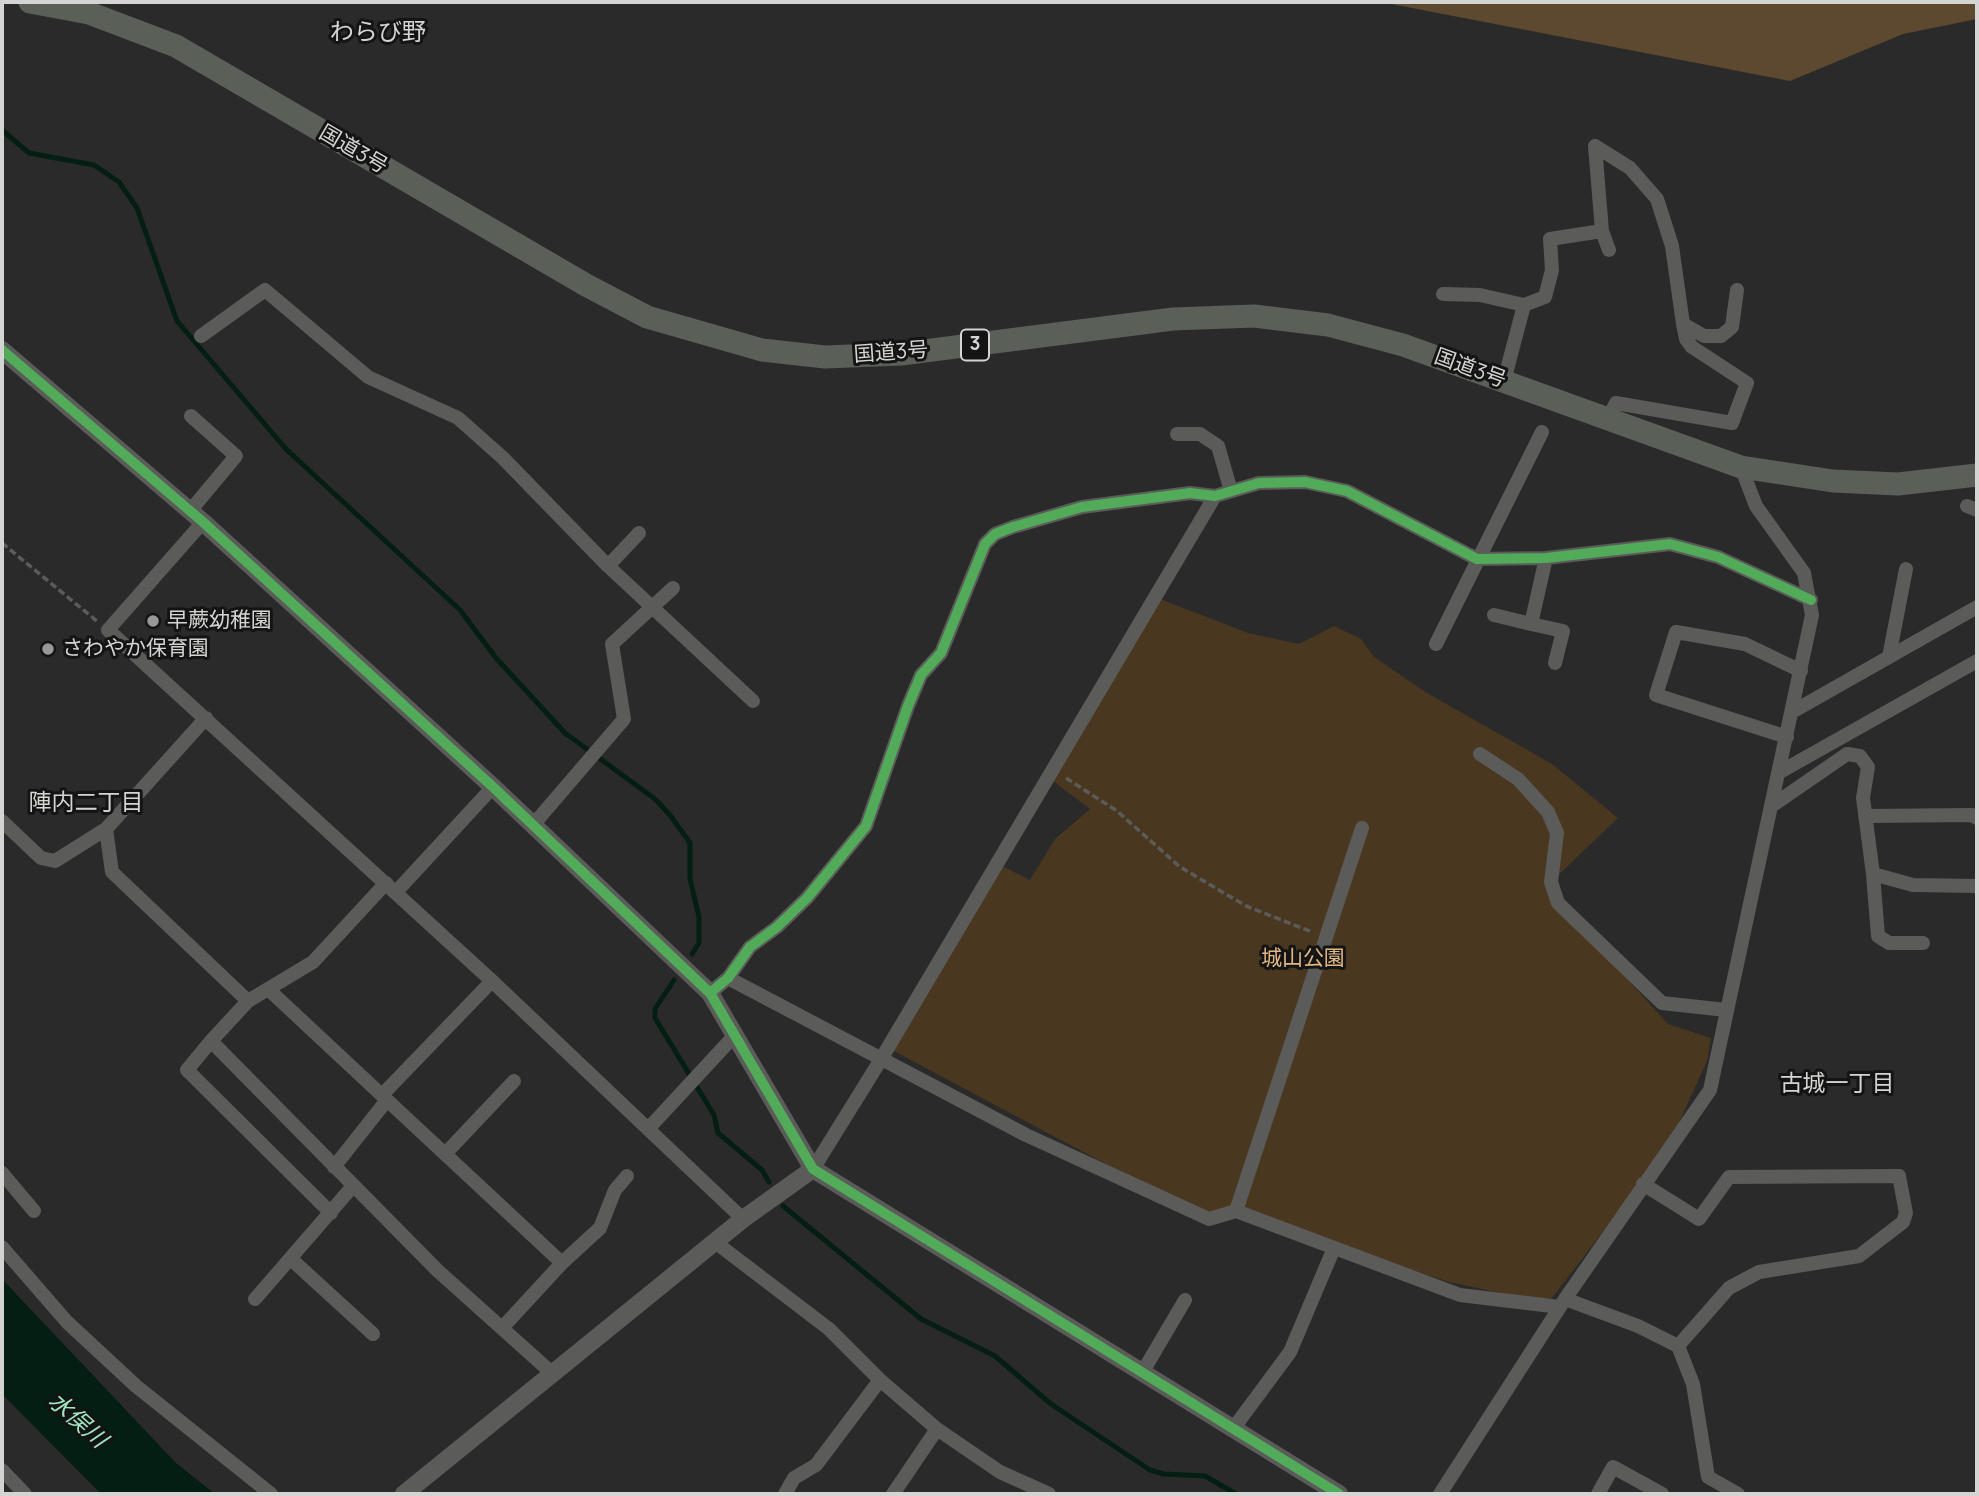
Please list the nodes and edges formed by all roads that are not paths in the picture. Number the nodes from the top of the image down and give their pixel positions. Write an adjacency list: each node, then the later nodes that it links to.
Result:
1 (30, 2): 10 (highway, 国道3号 / 3)
2 (1602, 231): 3 (street); 6 (street); 7 (street)
3 (1609, 250)
4 (1737, 290): 7 (street)
5 (1443, 294): 6 (street)
6 (1524, 305): 10 (street)
7 (1683, 324): 12 (street)
8 (201, 336): 23 (street)
9 (2, 350): 19 (street)
10 (1504, 381): 12 (highway, 国道3号 / 3)
11 (191, 416): 19 (street)
12 (1608, 419): 15 (highway, 国道3号 / 3)
13 (1542, 432): 22 (street)
14 (1177, 434): 17 (street)
15 (1741, 467): 16 (highway, 国道3号 / 3); 26 (street)
16 (1977, 475)
17 (1231, 491): 18 (street); 22 (street)
18 (1215, 496): 54 (street); 62 (street)
19 (197, 517): 38 (street); 42 (street)
20 (639, 533): 23 (street)
21 (1546, 558): 22 (street); 26 (street); 30 (street)
22 (1477, 559): 31 (street)
23 (608, 566): 27 (street)
24 (1906, 569): 32 (street)
25 (673, 588): 27 (street)
26 (1811, 600): 35 (street)
27 (654, 606): 36 (street); 47 (street)
28 (1977, 607): 32 (street)
29 (1494, 615): 30 (street)
30 (1531, 624): 34 (street)
31 (1436, 644)
32 (1889, 657): 37 (street)
33 (1977, 661): 41 (street)
34 (1555, 663)
35 (1801, 671): 37 (street); 39 (street)
36 (753, 701)
37 (1792, 712): 39 (street)
38 (206, 718): 49 (street); 52 (street)
39 (1787, 737): 41 (street)
40 (1480, 754): 59 (street)
41 (1780, 772): 43 (street)
42 (493, 787): 47 (street); 52 (street)
43 (1773, 805): 44 (street); 59 (street)
44 (1865, 816): 45 (street); 50 (street)
45 (1977, 818)
46 (2, 821): 49 (street)
47 (533, 825): 57 (street)
48 (1362, 828): 74 (street)
49 (106, 829): 58 (street)
50 (1873, 874): 51 (street); 53 (street)
51 (1977, 886)
52 (391, 888): 55 (street); 56 (street)
53 (1923, 943)
54 (728, 978): 57 (street); 62 (street)
55 (492, 981): 64 (street); 65 (street)
56 (268, 989): 58 (street); 64 (street)
57 (710, 993): 60 (street)
58 (248, 1001): 61 (street)
59 (1726, 1010): 71 (street)
60 (735, 1035): 65 (street); 68 (street)
61 (211, 1041): 67 (street); 75 (street)
62 (880, 1061): 68 (street); 74 (street)
63 (514, 1081): 66 (street)
64 (384, 1098): 66 (street); 67 (street)
65 (648, 1129): 76 (street)
66 (445, 1154): 81 (street)
67 (334, 1167): 72 (street)
68 (813, 1169): 76 (street); 88 (street)
69 (2, 1173): 73 (street)
70 (627, 1176): 81 (street)
71 (1643, 1184): 84 (street); 87 (street)
72 (353, 1186): 75 (street); 85 (street)
73 (34, 1211)
74 (1236, 1211): 79 (street)
75 (331, 1213): 80 (street)
76 (743, 1219): 77 (street)
77 (715, 1242): 89 (street); 90 (street)
78 (2, 1247): 95 (street)
79 (1334, 1248): 84 (street); 92 (street)
80 (291, 1259): 82 (street); 86 (street)
81 (562, 1263): 85 (street)
82 (255, 1299)
83 (1185, 1300): 88 (street)
84 (1563, 1303): 87 (street); 101 (street)
85 (502, 1328): 89 (street)
86 (373, 1335)
87 (1678, 1346): 104 (street)
88 (1142, 1373): 92 (street)
89 (553, 1374): 96 (street)
90 (880, 1380): 91 (street); 97 (street)
91 (937, 1429): 98 (street); 99 (street)
92 (1233, 1430): 100 (street)
93 (2, 1470): 94 (street)
94 (25, 1494)
95 (271, 1494)
96 (404, 1494)
97 (785, 1494)
98 (893, 1494)
99 (1049, 1494)
100 (1339, 1494)
101 (1440, 1494)
102 (1598, 1494): 103 (street)
103 (1662, 1494)
104 (1738, 1494)

